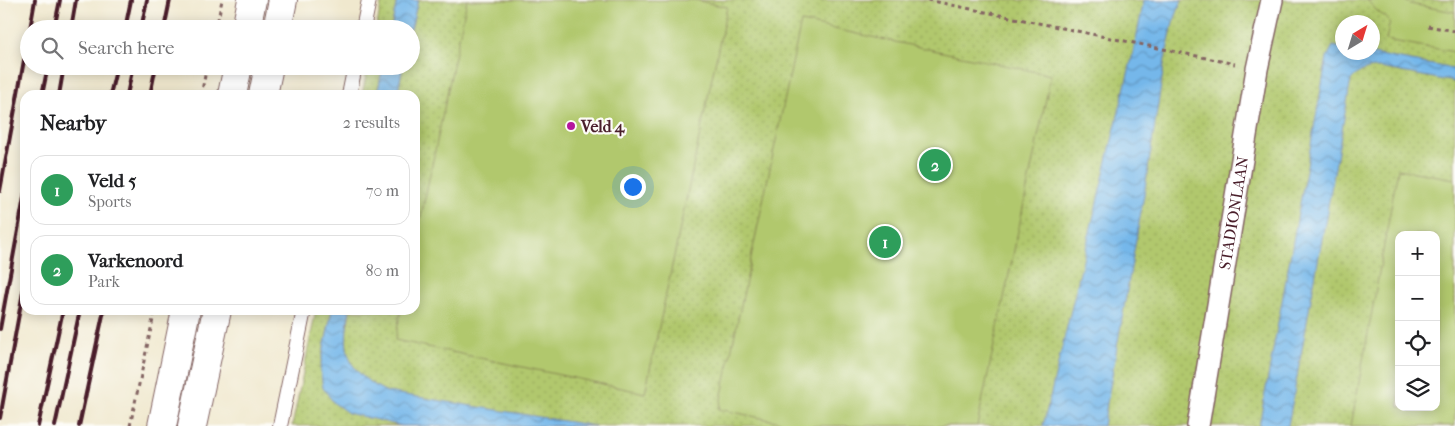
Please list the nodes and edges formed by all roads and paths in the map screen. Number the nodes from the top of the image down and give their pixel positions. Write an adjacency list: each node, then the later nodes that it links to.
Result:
1 (222, 0): 7 (path)
2 (252, 0): 8 (main road)
3 (283, 0): 9 (main road)
4 (369, 0): 10 (lane)
5 (928, 0): 13 (path)
6 (1272, 0): 13 (street, STADIONLAAN)
7 (218, 20)
8 (248, 20)
9 (279, 20)
10 (365, 20)
11 (1428, 26): 12 (path)
12 (1455, 31)
13 (1257, 69): 30 (street, STADIONLAAN)
14 (205, 75): 18 (path)
15 (236, 75): 19 (main road)
16 (267, 75): 20 (main road)
17 (353, 75): 21 (lane)
18 (202, 90)
19 (233, 90)
20 (264, 90)
21 (350, 90)
22 (154, 315): 26 (path)
23 (185, 315): 27 (main road)
24 (216, 315): 28 (main road)
25 (303, 315): 29 (lane)
26 (130, 426)
27 (162, 426)
28 (192, 426)
29 (280, 426)
30 (1198, 426)

